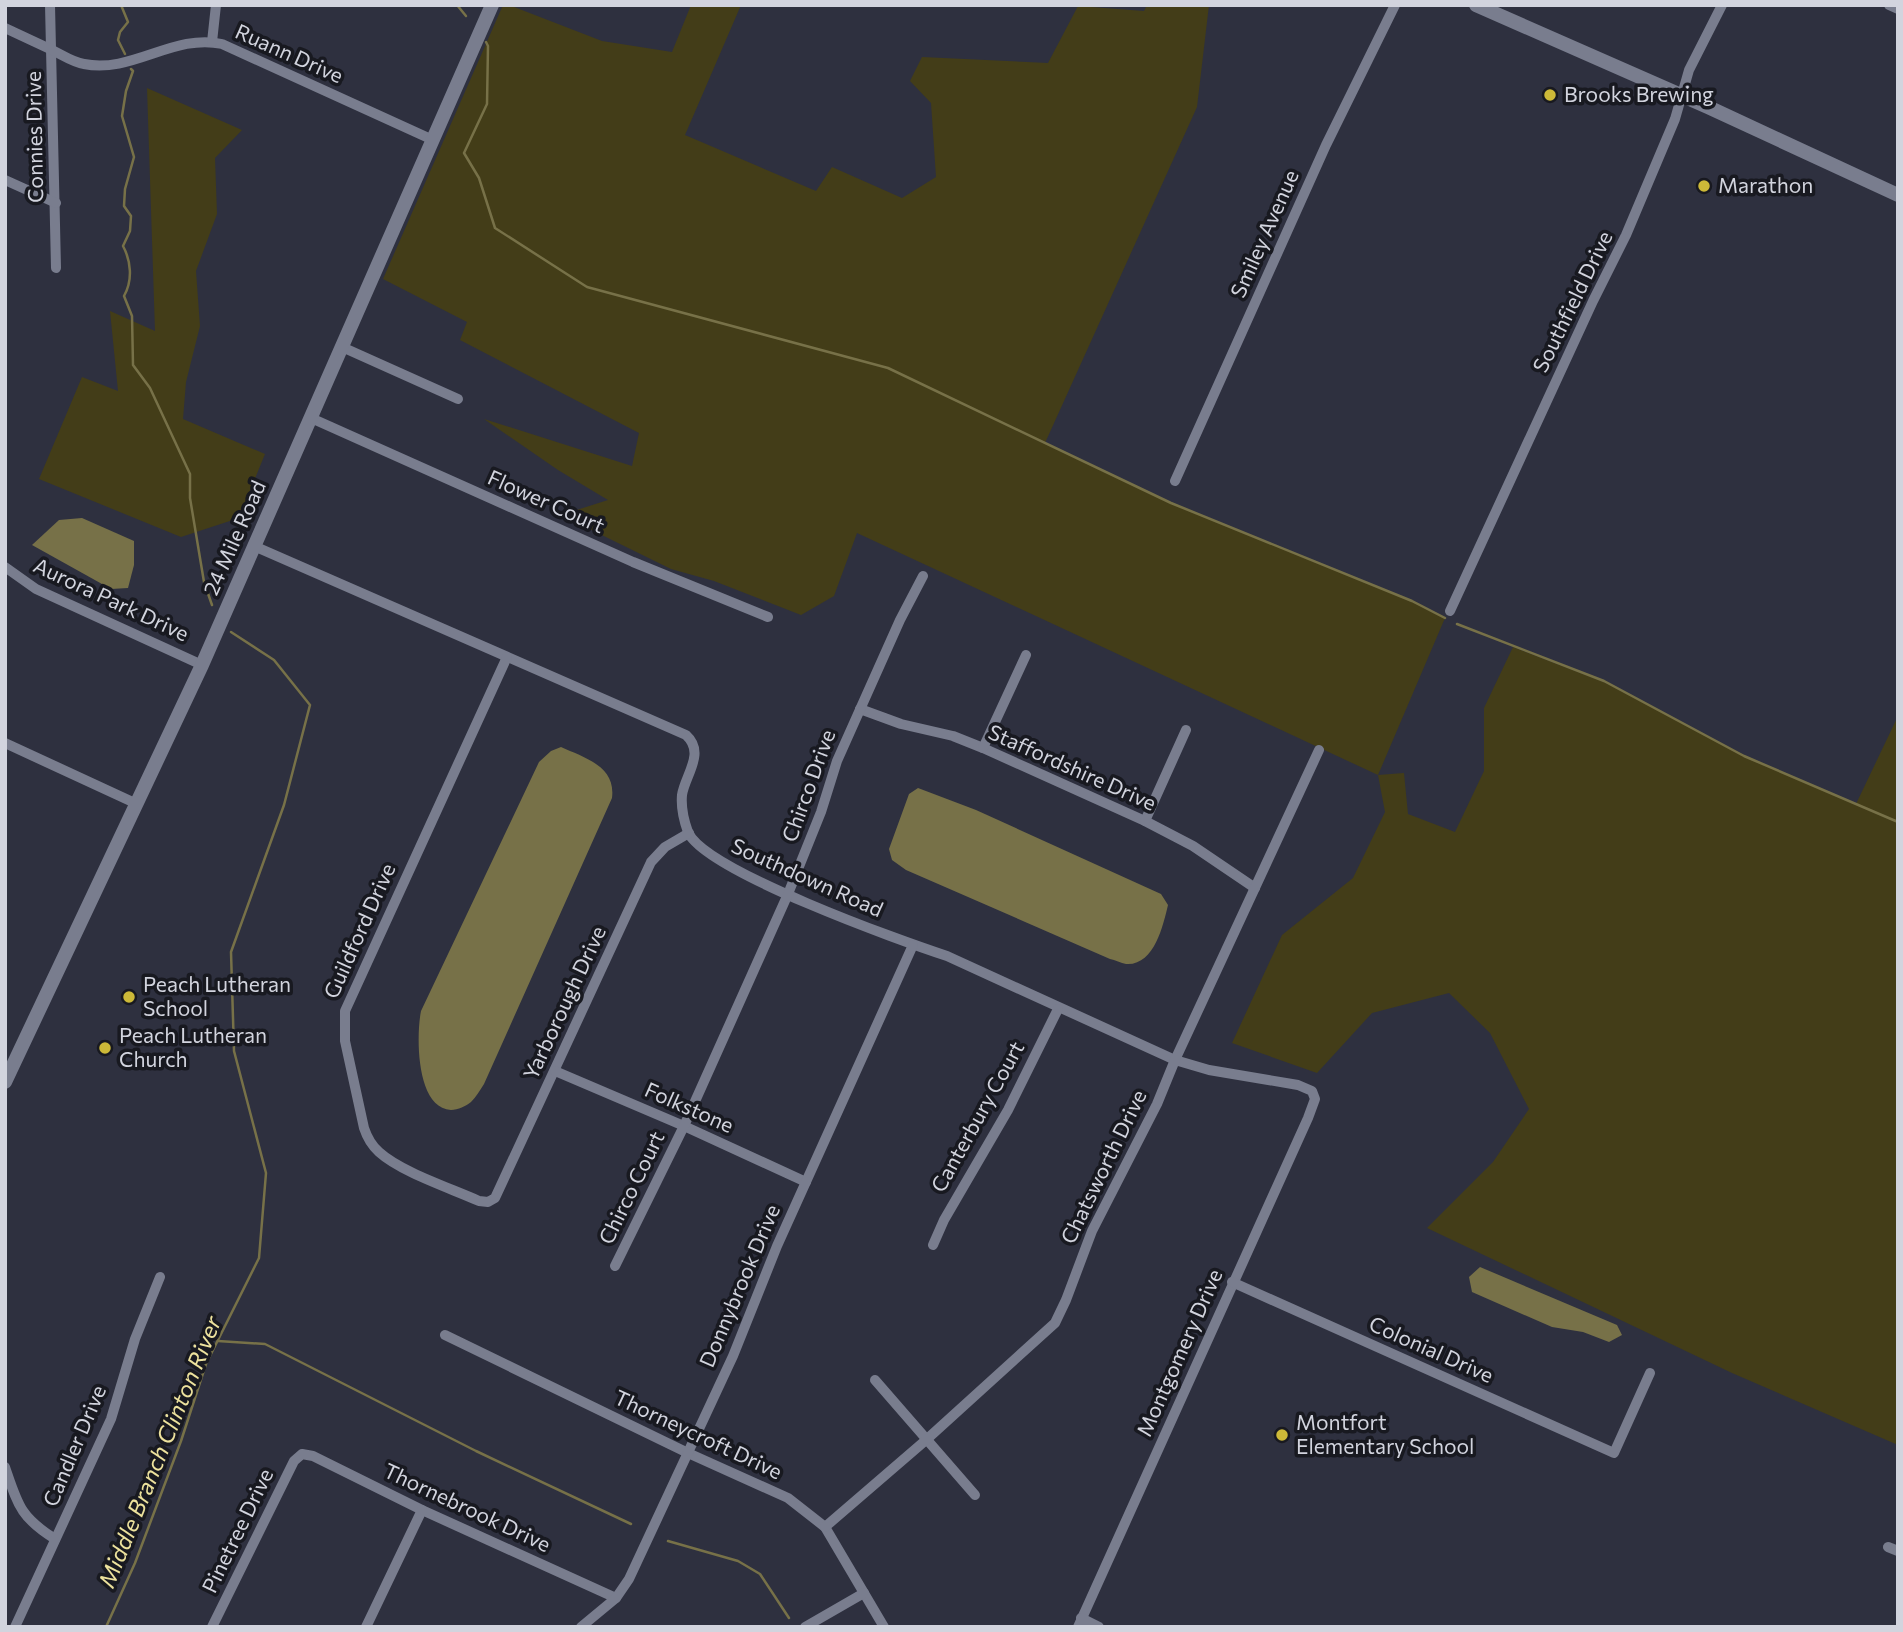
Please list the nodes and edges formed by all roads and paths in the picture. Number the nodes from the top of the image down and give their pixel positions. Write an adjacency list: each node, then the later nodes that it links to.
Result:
1 (50, 5): 11 (street, Connies Drive)
2 (216, 5): 10 (street)
3 (492, 5): 13 (street, 24 Mile Road)
4 (1395, 5): 21 (street, Smiley Avenue)
5 (1476, 5): 12 (street)
6 (1722, 5): 12 (street, Southfield Drive)
7 (1889, 5): 8 (street)
8 (1898, 9)
9 (5, 28): 11 (street, Ruann Drive)
10 (212, 42): 11 (street, Ruann Drive); 13 (street, Ruann Drive)
11 (52, 50): 16 (street, Connies Drive)
12 (1681, 95): 15 (street); 25 (street, Southfield Drive)
13 (433, 141): 18 (street, 24 Mile Road)
14 (5, 180): 16 (street)
15 (1898, 195)
16 (56, 204): 17 (street, Connies Drive)
17 (56, 268)
18 (342, 347): 19 (street); 20 (street, 24 Mile Road)
19 (458, 399)
20 (311, 418): 22 (street, 24 Mile Road); 26 (street, Flower Court)
21 (1175, 481)
22 (254, 546): 28 (street); 29 (street, 24 Mile Road)
23 (5, 567): 29 (street, Aurora Park Drive)
24 (923, 576): 30 (street, Chirco Drive)
25 (1450, 611)
26 (768, 617)
27 (1026, 655): 33 (street)
28 (506, 657): 37 (street); 49 (street, Guildford Drive)
29 (202, 665): 35 (street, 24 Mile Road)
30 (860, 709): 33 (street, Staffordshire Drive); 39 (street, Chirco Drive)
31 (1186, 730): 36 (street)
32 (5, 743): 35 (street)
33 (983, 748): 36 (street, Staffordshire Drive)
34 (1319, 750): 38 (street, Chatsworth Drive)
35 (137, 804): 42 (street, 24 Mile Road)
36 (1145, 821): 38 (street, Staffordshire Drive)
37 (689, 833): 39 (street, Southdown Road); 44 (street, Yarborough Drive)
38 (1255, 888): 43 (street, Chatsworth Drive)
39 (788, 894): 40 (street, Southdown Road); 47 (street, Chirco Drive)
40 (913, 945): 41 (street, Southdown Road); 48 (street, Donnybrook Drive)
41 (1058, 1009): 43 (street, Southdown Road); 50 (street, Canterbury Court)
42 (10, 1059): 45 (street, 24 Mile Road)
43 (1175, 1060): 46 (street, Southdown Road); 57 (street, Chatsworth Drive)
44 (555, 1071): 47 (street, Folkstone); 49 (street, Yarborough Drive)
45 (5, 1082)
46 (1314, 1095): 53 (street, Montgomery Drive)
47 (684, 1126): 48 (street, Folkstone); 51 (street, Chirco Court)
48 (806, 1182): 58 (street, Donnybrook Drive)
49 (492, 1202)
50 (933, 1245)
51 (615, 1266)
52 (160, 1277): 64 (street, Candler Drive)
53 (1232, 1282): 55 (street, Colonial Drive); 67 (street, Montgomery Drive)
54 (445, 1335): 58 (street, Thorneycroft Drive)
55 (1650, 1373)
56 (875, 1380): 57 (street)
57 (926, 1440): 61 (street); 63 (street, Chatsworth Drive)
58 (688, 1453): 63 (street, Thorneycroft Drive); 66 (street, Donnybrook Drive)
59 (302, 1454): 62 (street, Thornebrook Drive); 69 (street, Pinetree Drive)
60 (5, 1467): 64 (street)
61 (975, 1495)
62 (422, 1510): 66 (street, Thornebrook Drive); 70 (street)
63 (825, 1527): 65 (street, Thorneycroft Drive)
64 (55, 1539): 68 (street, Candler Drive)
65 (864, 1593): 72 (street); 73 (street, Thorneycroft Drive)
66 (616, 1598): 71 (street, Donnybrook Drive)
67 (1079, 1622): 74 (street)
68 (15, 1627)
69 (212, 1627)
70 (366, 1627)
71 (580, 1627)
72 (805, 1627)
73 (884, 1627)
74 (1099, 1627)

